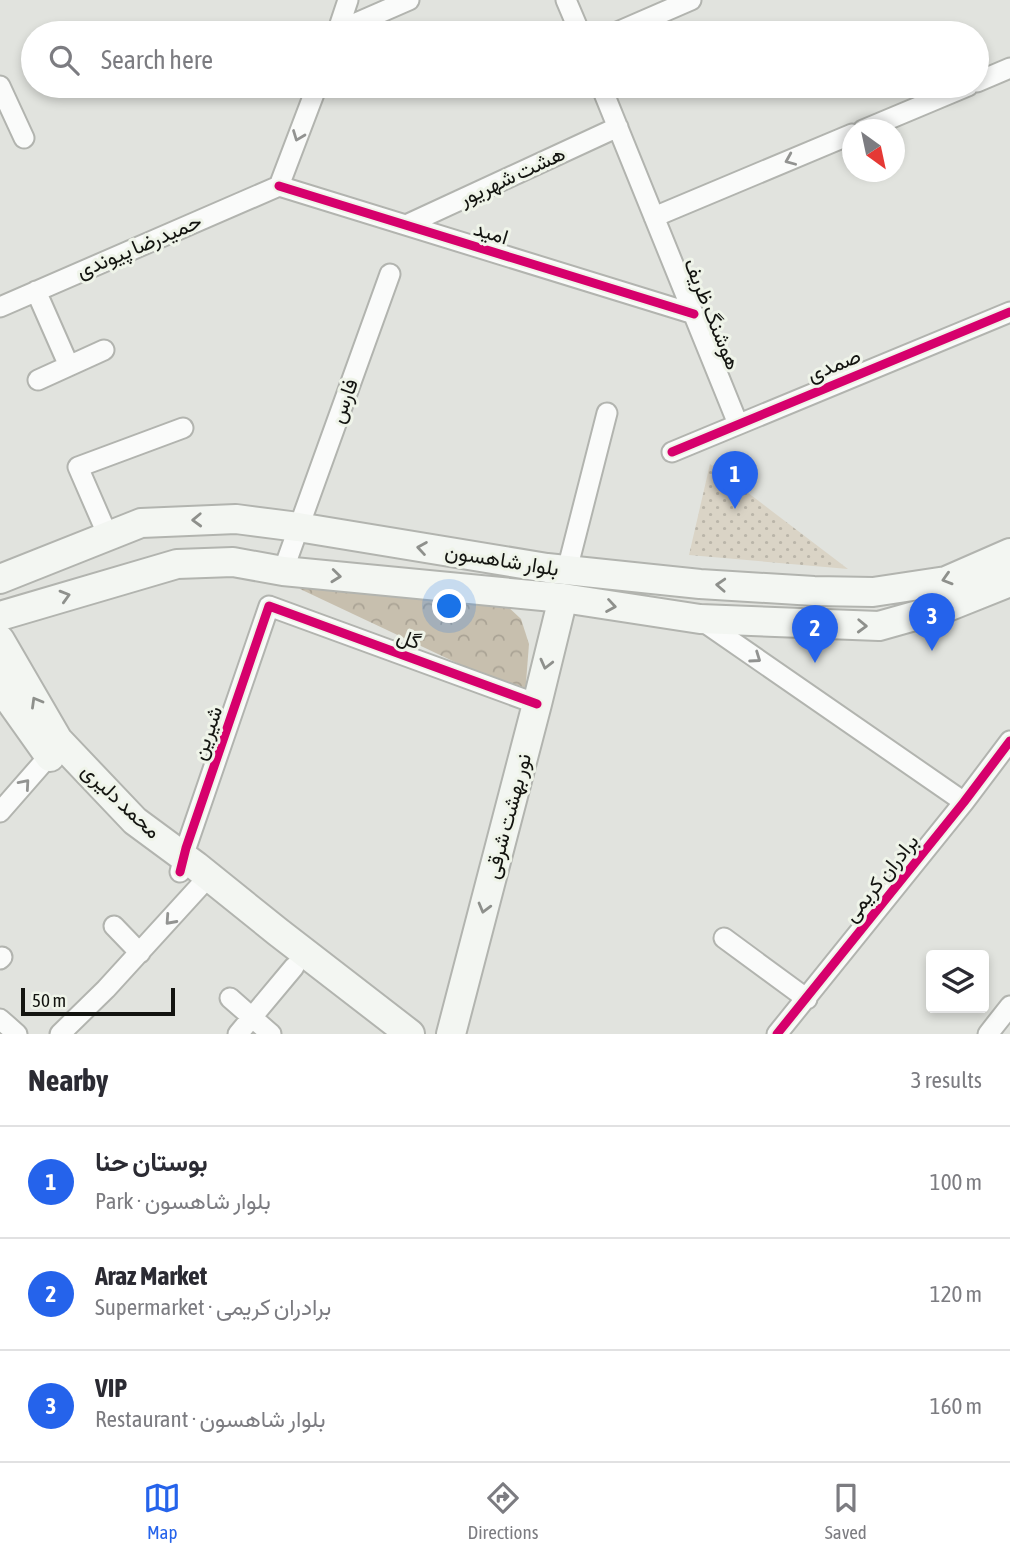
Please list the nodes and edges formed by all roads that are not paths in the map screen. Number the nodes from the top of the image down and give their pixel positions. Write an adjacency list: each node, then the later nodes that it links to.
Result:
1 (348, 0): 5 (street)
2 (409, 0): 6 (street)
3 (566, 0): 7 (street)
4 (691, 0): 8 (street)
5 (341, 21)
6 (362, 21)
7 (575, 21)
8 (643, 21)
9 (1010, 68): 10 (street)
10 (989, 77)
11 (0, 86): 17 (street)
12 (312, 98): 19 (street, one-way to 19)
13 (606, 98): 16 (street, هوشنگ ظریف)
14 (939, 98): 15 (street)
15 (889, 119)
16 (618, 127): 20 (street, هوشنگ ظریف); 21 (street, هشت شهریور)
17 (24, 138)
18 (842, 138): 20 (street, one-way to 20)
19 (279, 186): 21 (street, امید); 23 (street, حمیدرضا پیوندی)
20 (654, 217): 26 (street, هوشنگ ظریف)
21 (406, 225): 26 (street, امید)
22 (390, 274): 34 (street, فارس)
23 (36, 291): 24 (street, حمیدرضا پیوندی); 28 (street)
24 (0, 307)
25 (1010, 312): 31 (street, صمدی)
26 (694, 314): 31 (street, هوشنگ ظریف)
27 (104, 350): 28 (street)
28 (69, 366): 29 (street)
29 (38, 380)
30 (607, 413): 37 (street)
31 (738, 424): 33 (street, صمدی)
32 (183, 428): 35 (street)
33 (672, 452)
34 (298, 527): 35 (main road, بلوار شاهسون, one-way to 35); 37 (main road, بلوار شاهسون, one-way to 34); 38 (street, فارس)
35 (108, 536): 39 (main road, بلوار شاهسون)
36 (1010, 553): 41 (main road, بلوار شاهسون, one-way to 41)
37 (567, 570): 41 (main road, بلوار شاهسون, one-way to 37)
38 (283, 571): 42 (main road, بلوار شاهسون, one-way to 42); 44 (main road, بلوار شاهسون, one-way to 38)
39 (0, 579)
40 (1010, 582): 46 (main road, بلوار شاهسون, one-way to 40)
41 (777, 588): 46 (main road)
42 (563, 598): 45 (main road, بلوار شاهسون, one-way to 45); 49 (main road, نور بهشت شرقی, one-way to 49)
43 (270, 606): 49 (street, گل); 54 (street, شیرین)
44 (0, 616)
45 (700, 620): 46 (main road, بلوار شاهسون); 52 (street, one-way to 52)
46 (769, 622)
47 (0, 640): 54 (main road, محمد دلیری, one-way to 47)
48 (0, 680): 51 (main road, محمد دلیری)
49 (537, 704): 70 (main road, نور بهشت شرقی, one-way to 70)
50 (1010, 741): 52 (street, برادران کریمی)
51 (49, 756): 53 (street, one-way to 51); 54 (main road, محمد دلیری)
52 (964, 802): 60 (street, برادران کریمی)
53 (0, 812)
54 (188, 871): 57 (street, one-way to 57); 58 (main road, محمد دلیری); 69 (main road, محمد دلیری)
55 (114, 926): 57 (street)
56 (724, 938): 60 (street)
57 (140, 953): 65 (street)
58 (294, 967): 62 (street); 68 (main road, محمد دلیری)
59 (230, 998): 62 (street)
60 (807, 999): 71 (street, برادران کریمی)
61 (1010, 1006): 72 (street)
62 (252, 1017): 66 (street); 67 (street)
63 (0, 1019): 64 (street)
64 (17, 1034)
65 (60, 1034)
66 (238, 1034)
67 (271, 1034)
68 (390, 1034)
69 (410, 1034)
70 (451, 1034)
71 (777, 1034)
72 (988, 1034)

